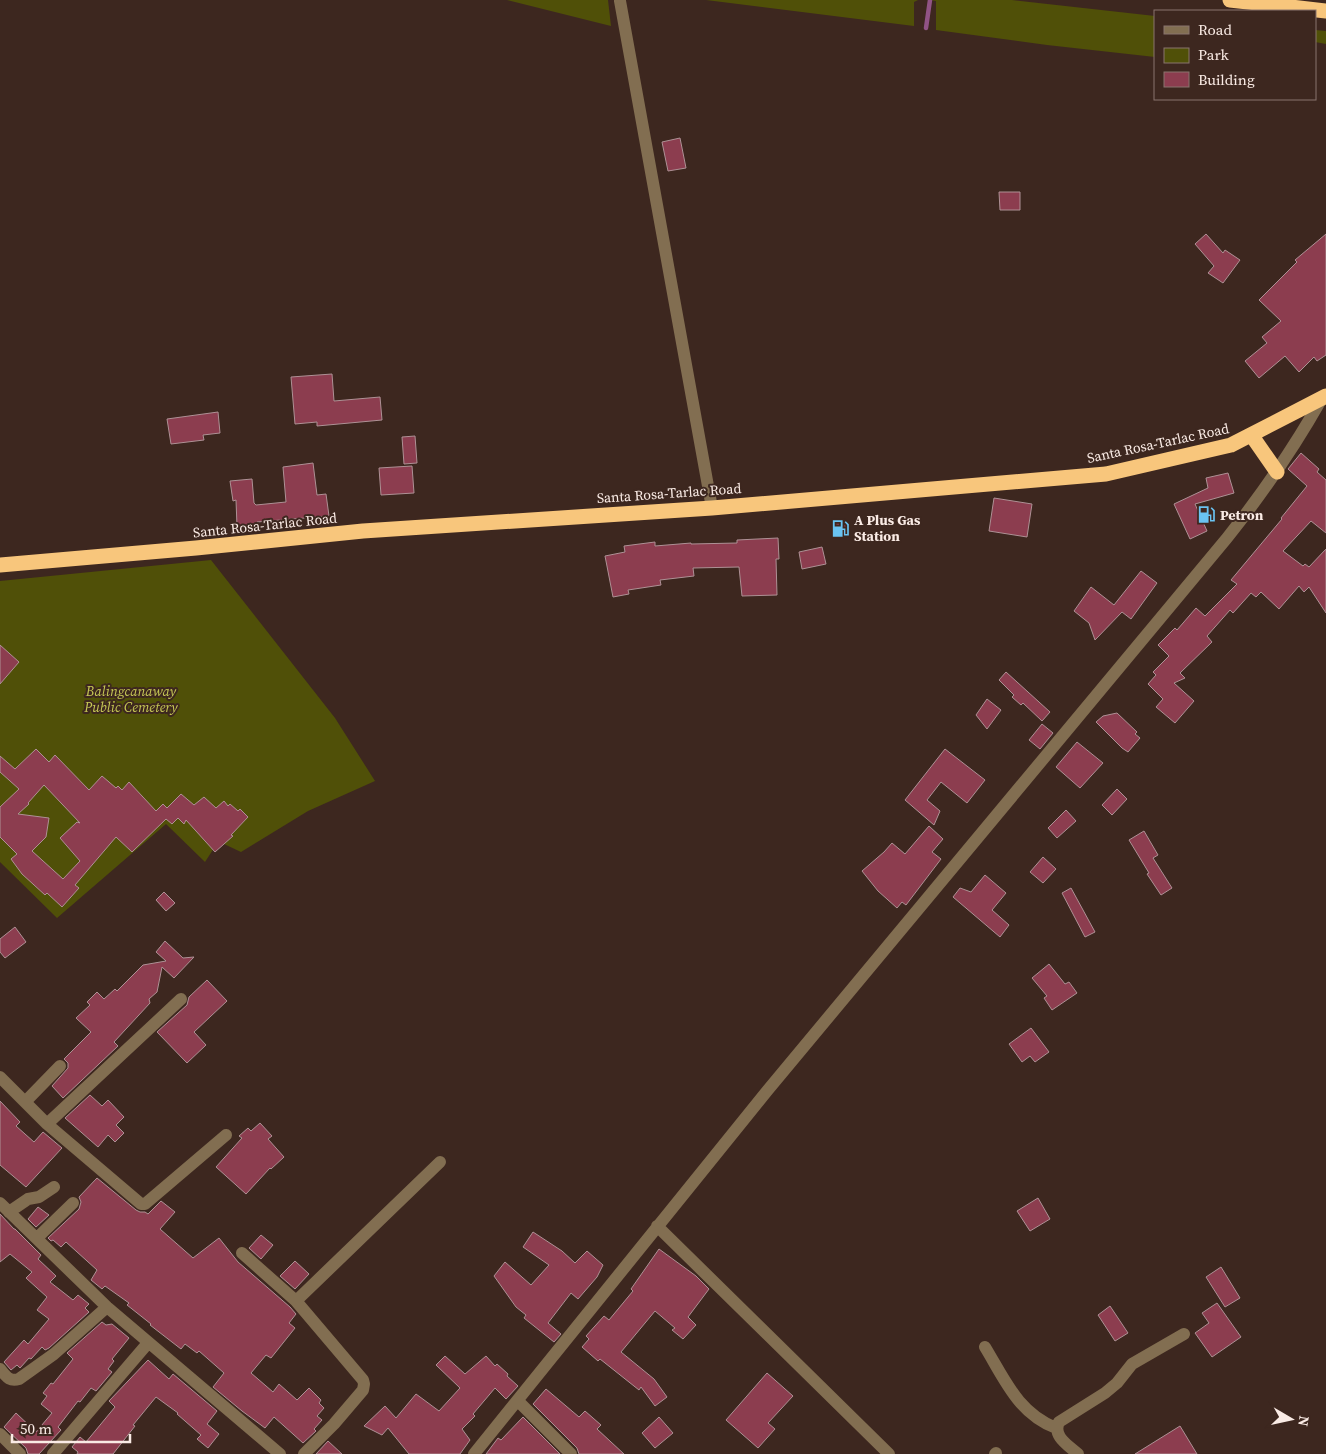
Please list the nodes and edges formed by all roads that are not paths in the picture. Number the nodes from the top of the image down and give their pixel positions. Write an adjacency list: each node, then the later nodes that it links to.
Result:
1 (1230, 0): 3 (highway)
2 (620, 1): 7 (street)
3 (1326, 11)
4 (1324, 397): 5 (highway, Santa Rosa-Tarlac Road); 6 (street)
5 (1252, 436): 6 (highway); 7 (highway, Santa Rosa-Tarlac Road)
6 (1277, 472): 19 (street)
7 (712, 508): 8 (highway, Santa Rosa-Tarlac Road)
8 (0, 565)
9 (181, 999): 13 (street)
10 (60, 1066): 12 (street)
11 (0, 1077): 12 (street)
12 (25, 1102): 13 (street)
13 (47, 1124): 14 (street)
14 (226, 1135)
15 (440, 1162): 22 (street)
16 (54, 1187): 18 (street)
17 (73, 1203): 20 (street)
18 (2, 1205): 20 (street)
19 (657, 1226): 28 (street); 37 (street)
20 (37, 1238): 23 (street)
21 (242, 1253): 22 (street)
22 (296, 1301): 34 (street)
23 (107, 1307): 25 (street); 27 (street)
24 (1184, 1334): 29 (street)
25 (148, 1343): 32 (street); 33 (street)
26 (985, 1348): 29 (street)
27 (0, 1370)
28 (518, 1402): 35 (street); 36 (street)
29 (1056, 1428): 38 (street)
30 (0, 1434): 31 (street)
31 (20, 1454)
32 (53, 1454)
33 (280, 1454)
34 (304, 1454)
35 (474, 1454)
36 (570, 1454)
37 (889, 1454)
38 (1078, 1454)

